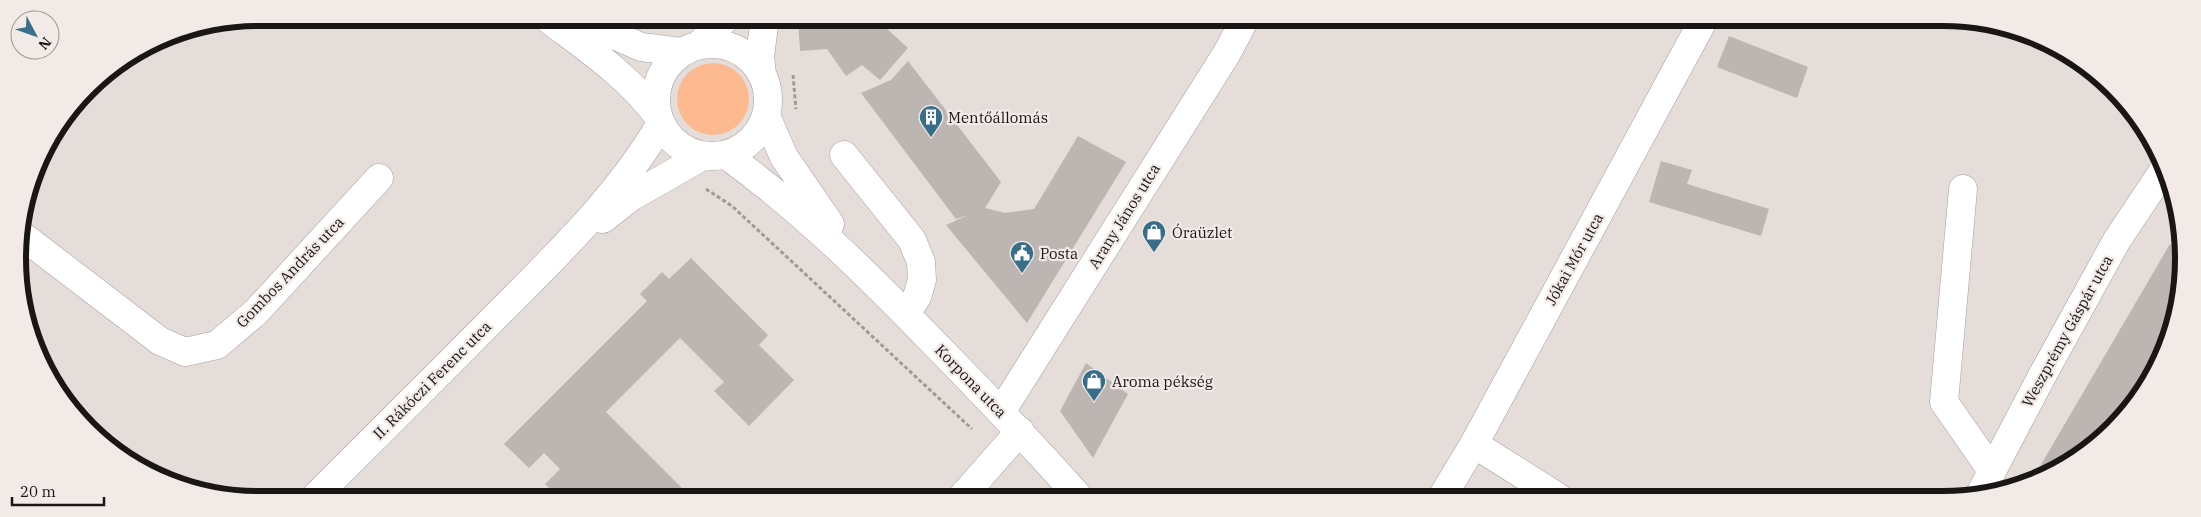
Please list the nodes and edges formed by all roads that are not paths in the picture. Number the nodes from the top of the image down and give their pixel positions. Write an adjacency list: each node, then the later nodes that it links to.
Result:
1 (558, 26): 10 (street)
2 (593, 26): 7 (street)
3 (717, 26): 7 (street)
4 (764, 26): 8 (street)
5 (1241, 26): 20 (street, Arany János utca)
6 (1700, 26): 22 (street, Jókai Mór utca)
7 (690, 49): 8 (street); 10 (street)
8 (762, 74): 9 (street)
9 (766, 116): 11 (street); 18 (street, Korpona utca)
10 (659, 120): 11 (street); 17 (street, II. Rákóczi Ferenc utca)
11 (714, 155): 17 (street, II. Rákóczi Ferenc utca); 18 (street, Korpona utca)
12 (844, 155): 19 (street)
13 (2159, 177): 23 (street, Weszprémy Gáspár utca)
14 (379, 178): 16 (street, Gombos András utca)
15 (1963, 189): 23 (street)
16 (27, 240)
17 (549, 263): 25 (street, II. Rákóczi Ferenc utca)
18 (859, 267): 19 (street, Korpona utca)
19 (906, 314): 20 (street, Korpona utca)
20 (1001, 412): 21 (street, Korpona utca)
21 (1020, 431): 26 (street); 27 (street, Korpona utca)
22 (1474, 444): 28 (street, Jókai Mór utca); 29 (street)
23 (1992, 471): 24 (street, Weszprémy Gáspár utca)
24 (1984, 487)
25 (321, 491)
26 (967, 491)
27 (1074, 491)
28 (1446, 491)
29 (1547, 491)

